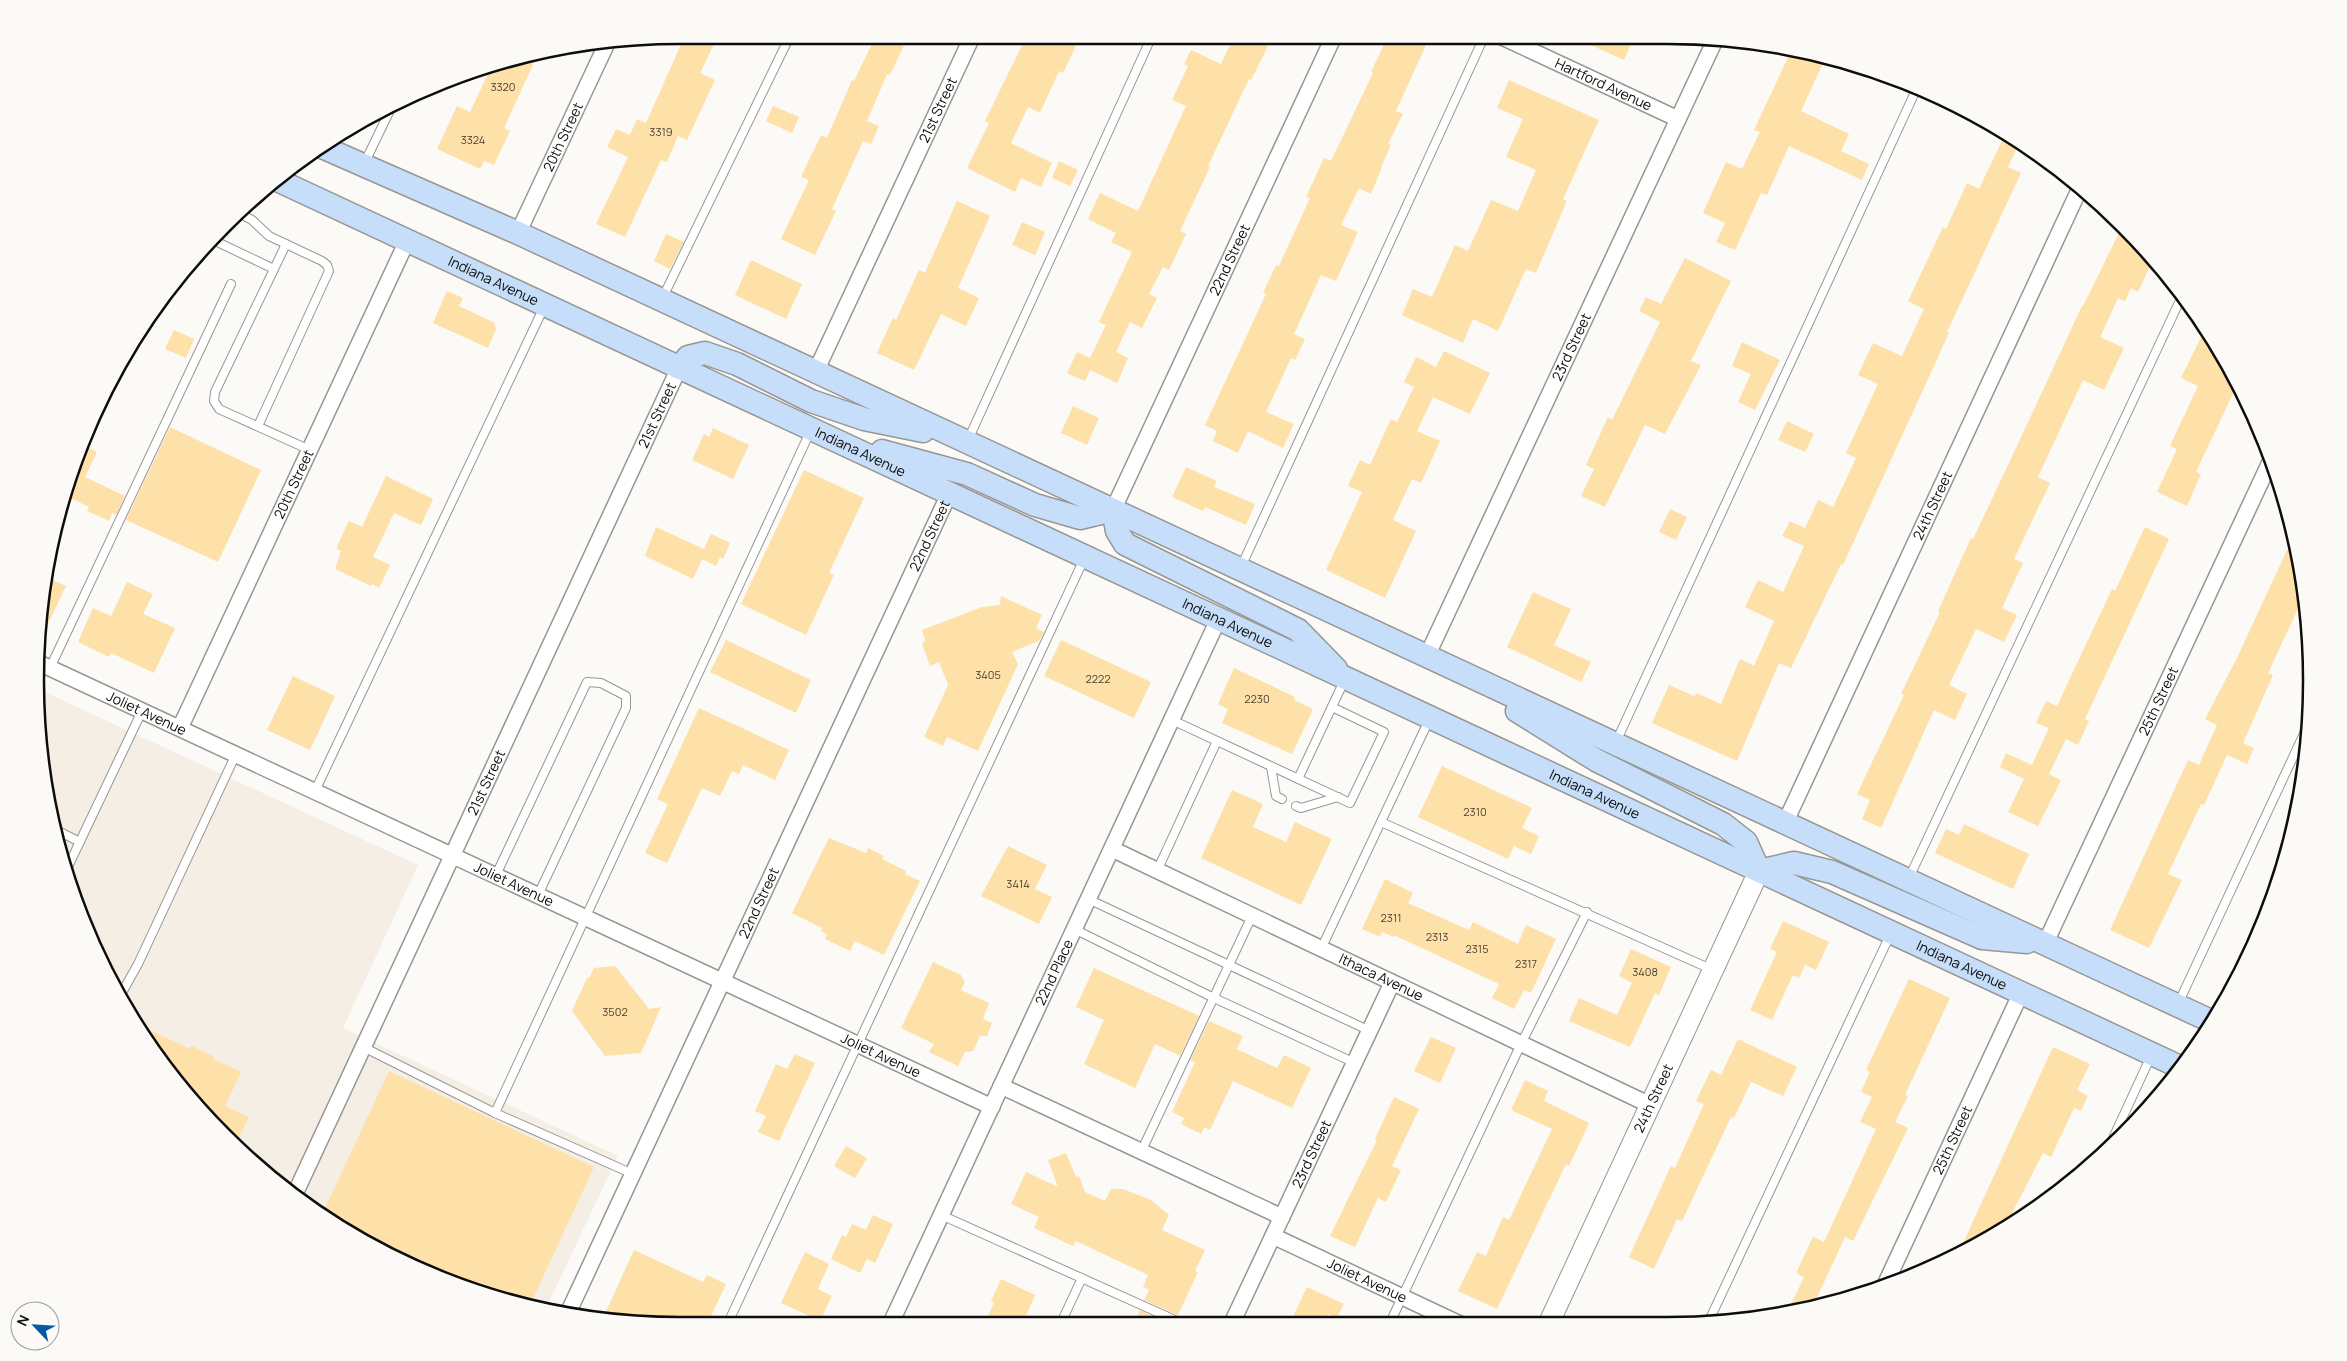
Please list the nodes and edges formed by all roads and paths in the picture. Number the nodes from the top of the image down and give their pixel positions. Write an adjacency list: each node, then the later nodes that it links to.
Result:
1 (786, 44): 23 (lane)
2 (969, 44): 27 (street, 21st Street)
3 (1148, 44): 30 (lane)
4 (1330, 44): 34 (street, 22nd Street)
5 (1481, 44): 36 (lane)
6 (1517, 44): 11 (street, Hartford Avenue)
7 (1713, 45): 11 (street, 23rd Street)
8 (604, 48): 17 (street, 20th Street)
9 (1914, 94): 48 (lane)
10 (388, 115): 13 (lane)
11 (1678, 119): 38 (street, 23rd Street)
12 (329, 150): 13 (main road)
13 (364, 166): 17 (main road)
14 (283, 183): 18 (main road, Indiana Avenue)
15 (2077, 194): 57 (street, 24th Street)
16 (245, 216): 20 (lane)
17 (518, 233): 23 (main road)
18 (407, 242): 25 (main road, Indiana Avenue); 31 (street, 20th Street)
19 (218, 243): 21 (lane)
20 (286, 244): 21 (lane); 28 (lane)
21 (274, 269): 28 (lane)
22 (231, 284): 39 (lane)
23 (662, 299): 27 (main road)
24 (2179, 303): 66 (lane)
25 (545, 306): 26 (main road, Indiana Avenue); 52 (lane)
26 (679, 368): 29 (main road, Indiana Avenue); 30 (main road); 61 (street, 21st Street)
27 (816, 371): 30 (main road)
28 (258, 426): 31 (lane)
29 (818, 433): 33 (main road, Indiana Avenue); 34 (main road); 71 (lane)
30 (964, 440): 34 (main road)
31 (310, 450): 45 (street, 20th Street)
32 (2267, 469): 74 (street, 25th Street)
33 (949, 494): 35 (main road, Indiana Avenue); 78 (street, 22nd Street)
34 (1113, 510): 36 (main road); 40 (main road)
35 (1085, 558): 37 (main road, Indiana Avenue); 86 (lane)
36 (1240, 569): 38 (main road)
37 (1218, 620): 40 (main road, Indiana Avenue); 44 (street, 22nd Place)
38 (1427, 656): 48 (main road); 64 (main road)
39 (44, 665): 42 (street, Joliet Avenue)
40 (1345, 678): 41 (lane); 43 (main road, Indiana Avenue)
41 (1332, 706): 51 (lane); 53 (lane)
42 (142, 711): 45 (street, Joliet Avenue); 59 (lane)
43 (1430, 718): 56 (lane); 64 (main road, Indiana Avenue)
44 (1172, 720): 46 (lane); 60 (street, 22nd Place)
45 (180, 728): 49 (street, Joliet Avenue)
46 (1217, 741): 50 (lane); 63 (lane)
47 (2300, 742): 83 (lane)
48 (1615, 744): 57 (main road)
49 (236, 754): 52 (street, Joliet Avenue); 80 (lane)
50 (1271, 767): 51 (lane); 54 (lane)
51 (1298, 779): 53 (lane)
52 (315, 791): 61 (street, Joliet Avenue)
53 (1338, 797): 55 (lane)
54 (1282, 800)
55 (1296, 806)
56 (1381, 822): 69 (lane); 75 (lane)
57 (1785, 823): 66 (main road)
58 (62, 833): 59 (lane)
59 (80, 842): 62 (lane)
60 (1112, 849): 63 (street, Ithaca Avenue); 68 (street, 22nd Place)
61 (452, 855): 65 (street, Joliet Avenue); 88 (street, 21st Street)
62 (71, 862)
63 (1157, 871): 70 (street, Ithaca Avenue)
64 (1759, 872): 73 (main road, Indiana Avenue); 74 (main road); 77 (street, 24th Street)
65 (496, 875): 67 (street, Joliet Avenue); 67 (lane)
66 (1908, 880): 74 (main road)
67 (538, 895): 71 (street, Joliet Avenue)
68 (1088, 899): 72 (street, 22nd Place); 76 (lane)
69 (1587, 912): 77 (lane); 87 (lane)
70 (1252, 916): 75 (street, Ithaca Avenue); 76 (lane)
71 (585, 917): 78 (street, Joliet Avenue); 95 (lane)
72 (1074, 929): 82 (lane); 92 (street, 22nd Place)
73 (1891, 933): 81 (main road, Indiana Avenue); 107 (lane)
74 (2045, 944): 83 (main road)
75 (1321, 949): 79 (street, Ithaca Avenue)
76 (1229, 966): 82 (lane); 85 (lane)
77 (1713, 970): 93 (street, 24th Street)
78 (723, 981): 86 (street, Joliet Avenue); 98 (street, 22nd Street)
79 (1392, 983): 85 (street, 23rd Street); 87 (street, Ithaca Avenue)
80 (124, 989)
81 (2021, 993): 89 (main road, Indiana Avenue); 103 (street, 25th Street)
82 (1214, 998): 90 (lane); 97 (lane)
83 (2178, 1006): 84 (main road)
84 (2205, 1019)
85 (1370, 1031): 90 (street, 23rd Street)
86 (857, 1044): 94 (street, Joliet Avenue); 108 (lane)
87 (1521, 1044): 93 (street, Ithaca Avenue); 105 (lane)
88 (363, 1047): 95 (lane); 99 (street, 21st Street)
89 (2152, 1054): 91 (main road, Indiana Avenue); 96 (lane)
90 (1355, 1063): 101 (street, 23rd Street)
91 (2174, 1065)
92 (1001, 1086): 94 (street, 22nd Place); 97 (street)
93 (1650, 1105): 115 (street, 24th Street)
94 (992, 1107): 100 (street, 22nd Place)
95 (494, 1113): 98 (lane)
96 (2116, 1132)
97 (1141, 1152): 101 (street)
98 (633, 1174): 106 (street, 22nd Street)
99 (297, 1189)
100 (941, 1216): 104 (lane); 109 (street, 22nd Place)
101 (1282, 1217): 102 (street, 23rd Street)
102 (1273, 1236): 105 (street, Joliet Avenue); 112 (street, 23rd Street)
103 (1889, 1277)
104 (1082, 1278): 110 (lane); 111 (lane)
105 (1402, 1296): 113 (lane); 114 (street, Joliet Avenue)
106 (571, 1307)
107 (1711, 1316)
108 (730, 1317)
109 (894, 1317)
110 (1064, 1317)
111 (1168, 1317)
112 (1235, 1317)
113 (1392, 1317)
114 (1445, 1317)
115 (1552, 1317)

